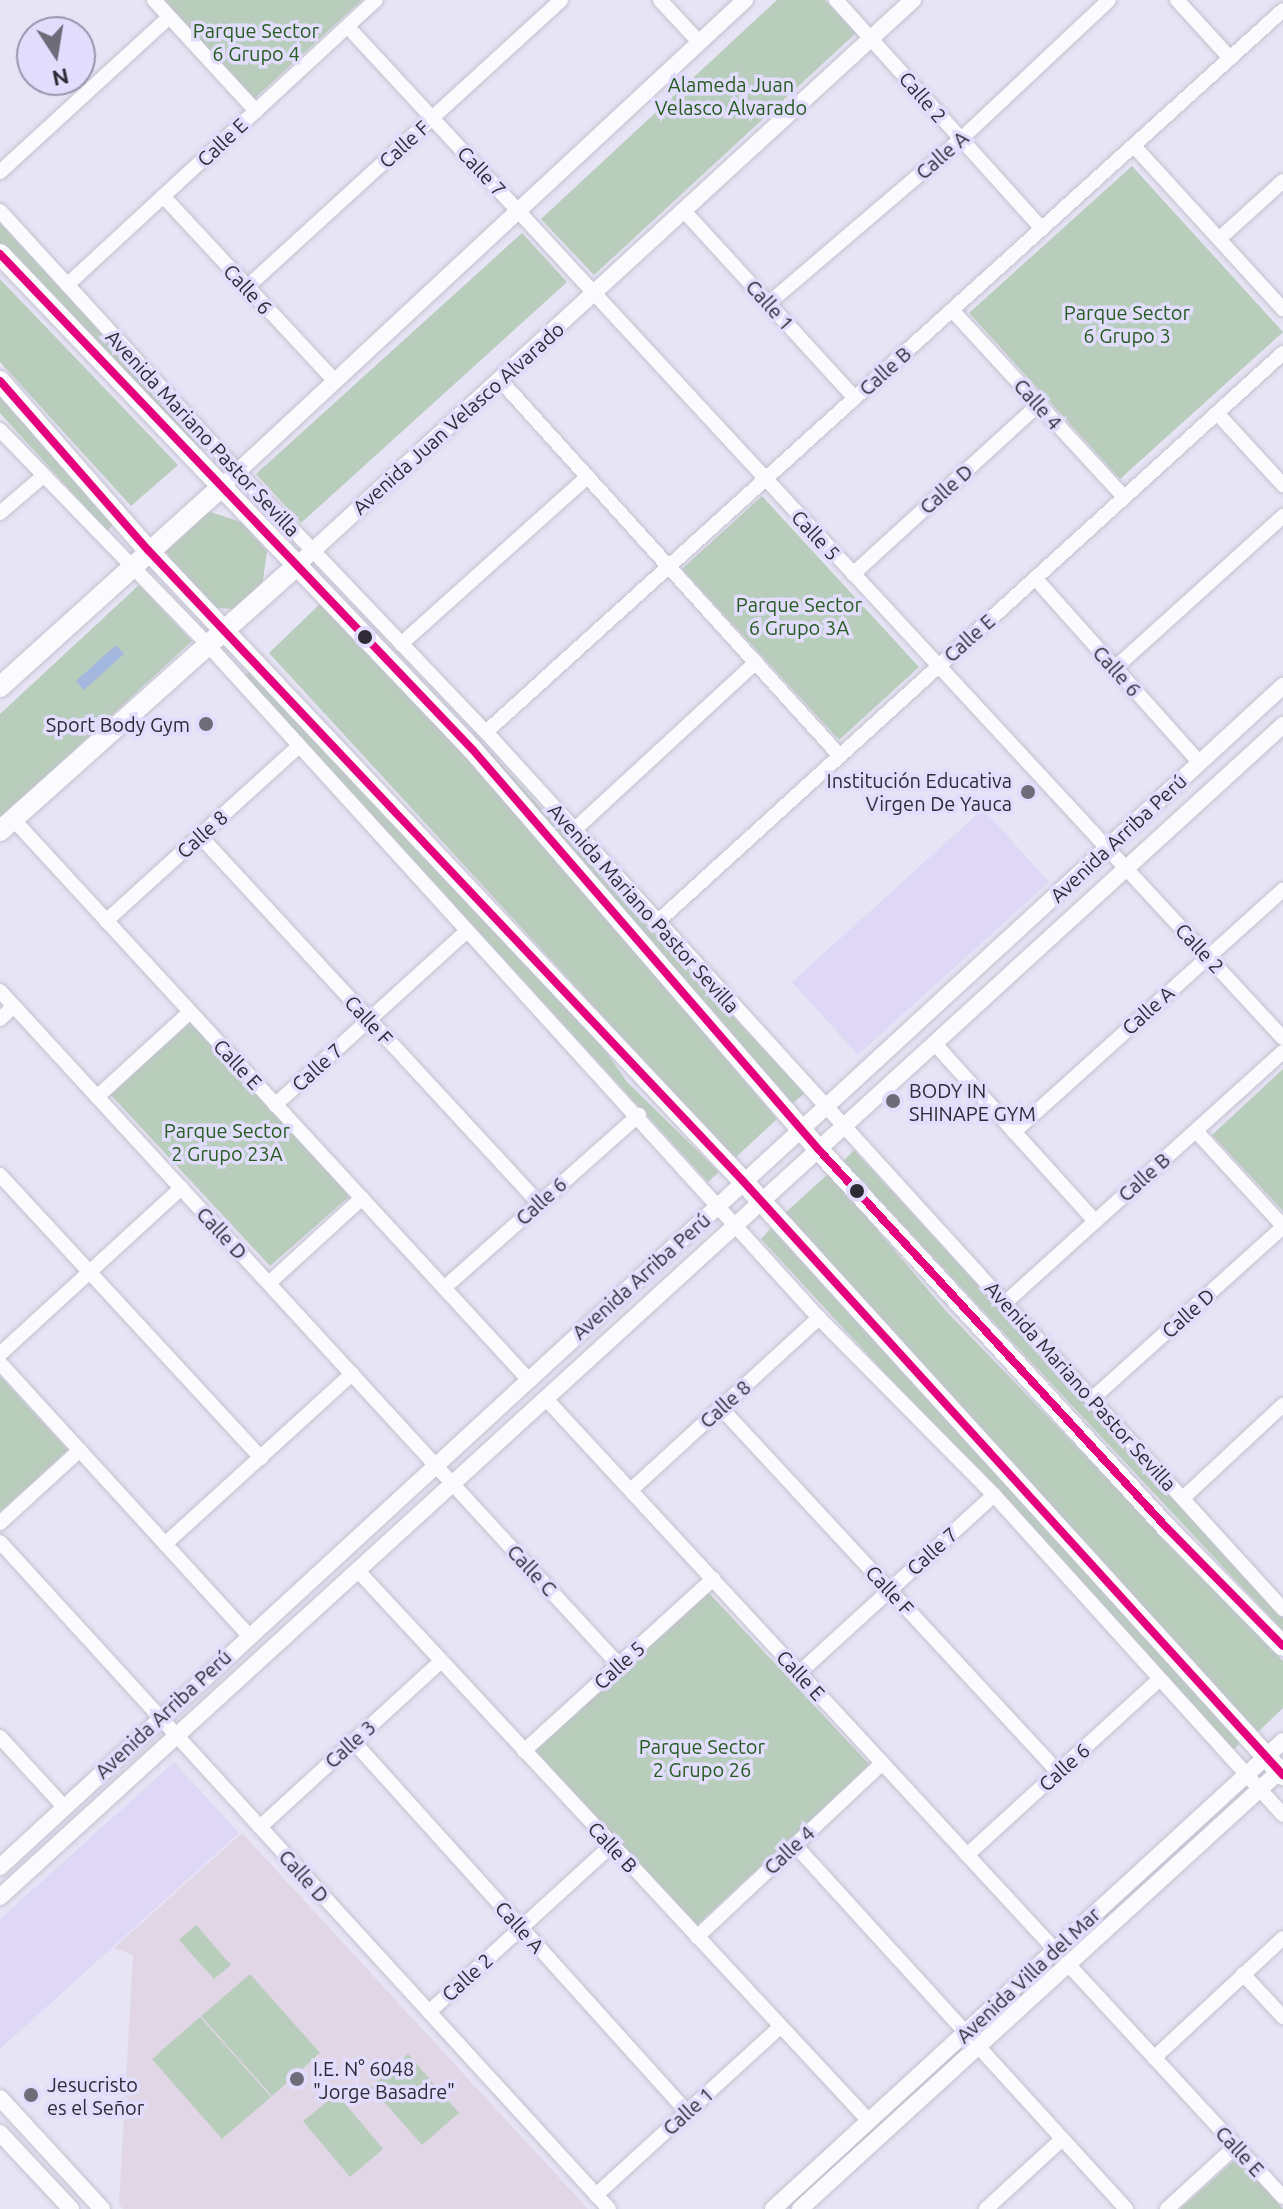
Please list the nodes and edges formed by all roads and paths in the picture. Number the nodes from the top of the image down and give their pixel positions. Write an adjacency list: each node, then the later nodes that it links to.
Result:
1 (154, 0): 11 (street)
2 (376, 0): 12 (street, Calle E)
3 (561, 0): 17 (street, Calle F)
4 (660, 0): 14 (street)
5 (745, 0): 14 (street)
6 (836, 0): 13 (street, Calle 2)
7 (913, 0): 13 (street, Avenida Juan Velasco Alvarado)
8 (1109, 0): 18 (street, Calle A)
9 (1177, 0): 15 (street)
10 (1283, 10): 15 (street, Calle B)
11 (169, 17): 16 (street); 20 (street)
12 (348, 27): 16 (street, Calle E); 17 (street, Calle 7)
13 (871, 38): 18 (street, Calle 2); 25 (street, Avenida Juan Velasco Alvarado)
14 (699, 42): 23 (street)
15 (1230, 58): 19 (street, Calle B)
16 (256, 111): 22 (street, Calle E)
17 (433, 118): 23 (street, Calle 7); 30 (street, Calle F)
18 (960, 140): 26 (street, Calle 2); 32 (street, Calle A)
19 (1134, 146): 26 (street, Calle B); 27 (street)
20 (0, 172)
21 (1283, 181): 27 (street)
22 (163, 196): 29 (street, Calle E); 30 (street, Calle 6)
23 (517, 210): 31 (street, Calle 5); 36 (street)
24 (0, 211): 29 (street, Avenida Mariano Pastor Sevilla)
25 (685, 212): 31 (street, Avenida Juan Velasco Alvarado); 32 (street, Calle 1)
26 (1042, 229): 34 (street, Calle B)
27 (1219, 239): 33 (street)
28 (0, 254): 48 (main road, Avenida Mariano Pastor Sevilla)
29 (67, 285): 43 (street, Avenida Mariano Pastor Sevilla)
30 (247, 287): 36 (street, Calle 6)
31 (594, 294): 37 (street, Avenida Juan Velasco Alvarado); 46 (street, Calle 5)
32 (769, 303): 39 (street, Calle 1)
33 (1283, 309)
34 (952, 310): 39 (street, Calle B); 40 (street, Calle 4)
35 (1283, 353): 41 (street, Calle E)
36 (334, 380): 43 (street)
37 (500, 380): 44 (street); 53 (street, Avenida Juan Velasco Alvarado)
38 (0, 381): 52 (main road)
39 (855, 398): 46 (street, Calle B)
40 (1039, 404): 49 (street, Calle 4); 57 (street, Calle D)
41 (1217, 413): 47 (street); 49 (street, Calle E)
42 (0, 430): 45 (street)
43 (238, 472): 48 (street); 53 (street, Avenida Mariano Pastor Sevilla)
44 (588, 476): 55 (street); 60 (street)
45 (42, 477): 50 (street); 54 (street)
46 (765, 479): 55 (street, Calle B); 57 (street, Calle 5)
47 (1283, 485)
48 (220, 488): 52 (main road); 56 (main road, Avenida Mariano Pastor Sevilla)
49 (1124, 497): 58 (street, Calle E)
50 (0, 513)
51 (1283, 516): 64 (street)
52 (148, 550): 54 (main road); 59 (main road)
53 (313, 551): 56 (street, Avenida Juan Velasco Alvarado); 60 (street, Avenida Mariano Pastor Sevilla)
54 (131, 565): 61 (street); 66 (main road)
55 (669, 566): 62 (street); 68 (street, Calle B)
56 (295, 567): 59 (main road, Avenida Juan Velasco Alvarado); 94 (main road, Avenida Mariano Pastor Sevilla)
57 (853, 574): 63 (street, Calle 5)
58 (1035, 578): 63 (street, Calle E); 64 (street, Calle 6)
59 (225, 631): 61 (main road, Avenida Juan Velasco Alvarado); 99 (main road)
60 (401, 644): 68 (street, Avenida Mariano Pastor Sevilla)
61 (209, 646): 69 (street); 72 (main road, Avenida Juan Velasco Alvarado)
62 (756, 662): 70 (street); 73 (street)
63 (938, 666): 70 (street, Calle E); 75 (street, Calle 5)
64 (1115, 668): 71 (street, Calle 6)
65 (1283, 686): 71 (street, Avenida Arriba Perú)
66 (0, 687)
67 (1283, 725): 75 (street, Avenida Arriba Perú)
68 (486, 732): 73 (street, Avenida Mariano Pastor Sevilla)
69 (298, 747): 74 (street, Calle 8); 79 (street)
70 (840, 756): 78 (street, Calle E)
71 (1200, 763): 75 (street, Avenida Arriba Perú)
72 (6, 825): 77 (street, Calle E)
73 (573, 831): 78 (street, Avenida Mariano Pastor Sevilla)
74 (200, 836): 77 (street, Calle 8); 85 (street, Calle F)
75 (1116, 858): 80 (street, Calle 2); 87 (street, Avenida Arriba Perú); 91 (street, Avenida Arriba Perú)
76 (1283, 890): 80 (street, Calle A)
77 (106, 921): 83 (street, Calle E)
78 (655, 924): 91 (street, Avenida Mariano Pastor Sevilla)
79 (466, 932): 85 (street, Calle 7); 92 (street)
80 (1208, 957): 86 (street, Calle 2); 96 (street, Calle A)
81 (0, 991): 82 (street, Calle D)
82 (14, 1006): 84 (street); 89 (street, Calle D)
83 (190, 1012): 89 (street); 90 (street, Calle E)
84 (0, 1019)
85 (369, 1020): 90 (street, Calle 7); 102 (street, Calle F)
86 (1283, 1038)
87 (935, 1044): 93 (street, Avenida Arriba Perú); 96 (street)
88 (1283, 1052): 95 (street, Calle B)
89 (97, 1097): 100 (street, Calle D)
90 (275, 1105): 101 (street, Calle E)
91 (827, 1106): 93 (street, Avenida Mariano Pastor Sevilla); 94 (street, Avenida Arriba Perú)
92 (639, 1115): 102 (street, Calle 6); 104 (street)
93 (845, 1127): 97 (street, Avenida Arriba Perú); 111 (street, Avenida Mariano Pastor Sevilla)
94 (801, 1130): 97 (main road, Avenida Mariano Pastor Sevilla); 99 (street, Avenida Arriba Perú)
95 (1196, 1131): 105 (street, Calle B); 107 (street)
96 (1014, 1132): 105 (street)
97 (819, 1150): 103 (street, Avenida Arriba Perú); 135 (main road, Avenida Mariano Pastor Sevilla)
98 (0, 1175): 108 (street)
99 (743, 1181): 103 (main road); 104 (street, Avenida Arriba Perú)
100 (181, 1188): 108 (street); 109 (street, Calle D)
101 (362, 1198): 109 (street); 110 (street, Calle E)
102 (539, 1203): 110 (street, Calle 6)
103 (762, 1203): 106 (street, Avenida Arriba Perú); 147 (main road)
104 (719, 1205): 106 (street); 116 (street, Avenida Arriba Perú)
105 (1095, 1221): 111 (street, Calle B)
106 (737, 1225): 112 (street); 118 (street, Avenida Arriba Perú)
107 (1283, 1226): 117 (street, Calle D)
108 (89, 1272): 113 (street); 122 (street)
109 (269, 1283): 115 (street, Calle D)
110 (444, 1288): 116 (street, Calle E)
111 (1006, 1302): 117 (street, Avenida Mariano Pastor Sevilla)
112 (819, 1318): 119 (street, Calle 8); 125 (street)
113 (0, 1354)
114 (0, 1363): 121 (street)
115 (352, 1374): 122 (street); 123 (street, Calle D)
116 (527, 1378): 123 (street, Avenida Arriba Perú)
117 (1093, 1398): 126 (street, Avenida Mariano Pastor Sevilla)
118 (547, 1400): 123 (street, Avenida Arriba Perú); 124 (street, Calle E)
119 (721, 1408): 124 (street, Calle 8); 132 (street, Calle F)
120 (1282, 1408): 126 (street)
121 (80, 1450): 127 (street); 129 (street)
122 (261, 1458): 129 (street)
123 (444, 1474): 130 (street, Avenida Arriba Perú); 134 (street, Avenida Arriba Perú); 137 (street, Calle C)
124 (631, 1490): 131 (street, Calle E)
125 (994, 1495): 132 (street, Calle 7); 139 (street)
126 (1183, 1498): 133 (street, Avenida Mariano Pastor Sevilla)
127 (0, 1523)
128 (0, 1542): 140 (street, Calle D)
129 (165, 1544): 134 (street)
130 (359, 1572): 136 (street, Calle B); 142 (street, Avenida Arriba Perú)
131 (713, 1579): 137 (street, Calle 5); 138 (street, Calle E)
132 (890, 1590): 138 (street, Calle 7); 148 (street, Calle F)
133 (1283, 1609)
134 (248, 1635): 140 (street, Avenida Arriba Perú)
135 (1283, 1646)
136 (441, 1661): 143 (street, Calle 3); 145 (street, Calle B)
137 (619, 1665): 145 (street, Calle 5)
138 (799, 1673): 146 (street, Calle E)
139 (1160, 1679): 148 (street, Calle 6); 149 (street)
140 (159, 1716): 142 (street, Calle D); 151 (street, Avenida Arriba Perú)
141 (0, 1737): 151 (street)
142 (178, 1738): 153 (street, Calle D); 158 (street, Avenida Arriba Perú)
143 (353, 1741): 153 (street, Calle 3); 159 (street, Calle A)
144 (1283, 1741): 147 (street, Avenida Villa del Mar)
145 (524, 1751): 154 (street, Calle B)
146 (882, 1763): 155 (street, Calle 4); 156 (street, Calle E)
147 (1278, 1768): 149 (street, Avenida Villa del Mar); 150 (street, Avenida Villa del Mar)
148 (1058, 1772): 156 (street, Calle 6)
149 (1247, 1774): 150 (street); 162 (street, Avenida Villa del Mar)
150 (1260, 1789): 152 (street); 163 (street, Avenida Villa del Mar)
151 (65, 1808): 157 (street, Avenida Arriba Perú)
152 (1283, 1815)
153 (260, 1827): 165 (street, Calle D)
154 (612, 1845): 159 (street, Calle 2); 160 (street, Calle B)
155 (795, 1845): 160 (street, Calle 4); 168 (street)
156 (967, 1855): 162 (street, Calle E)
157 (0, 1867)
158 (0, 1897)
159 (521, 1928): 165 (street, Calle 2); 171 (street, Calle A)
160 (697, 1937): 167 (street, Calle B)
161 (1283, 1938): 164 (street)
162 (1055, 1950): 168 (street, Avenida Villa del Mar)
163 (1067, 1963): 168 (street, Avenida Villa del Mar); 169 (street, Calle E)
164 (1243, 1974): 166 (street); 169 (street)
165 (429, 2012): 176 (street, Calle D)
166 (1283, 2017)
167 (780, 2027): 171 (street, Calle 1); 172 (street, Calle B)
168 (971, 2039): 172 (street, Avenida Villa del Mar); 174 (street); 182 (street, Avenida Villa del Mar)
169 (1154, 2058): 175 (street, Calle E)
170 (0, 2098): 179 (street)
171 (687, 2112): 176 (street, Calle 1)
172 (869, 2121): 181 (street, Avenida Villa del Mar)
173 (0, 2133): 178 (street)
174 (1062, 2139): 183 (street); 184 (street)
175 (1236, 2146): 177 (street, Calle E); 185 (street)
176 (596, 2195): 180 (street, Calle D)
177 (1283, 2197)
178 (71, 2209)
179 (102, 2209)
180 (609, 2209)
181 (773, 2209)
182 (800, 2209)
183 (986, 2209)
184 (1126, 2209)
185 (1167, 2209)

